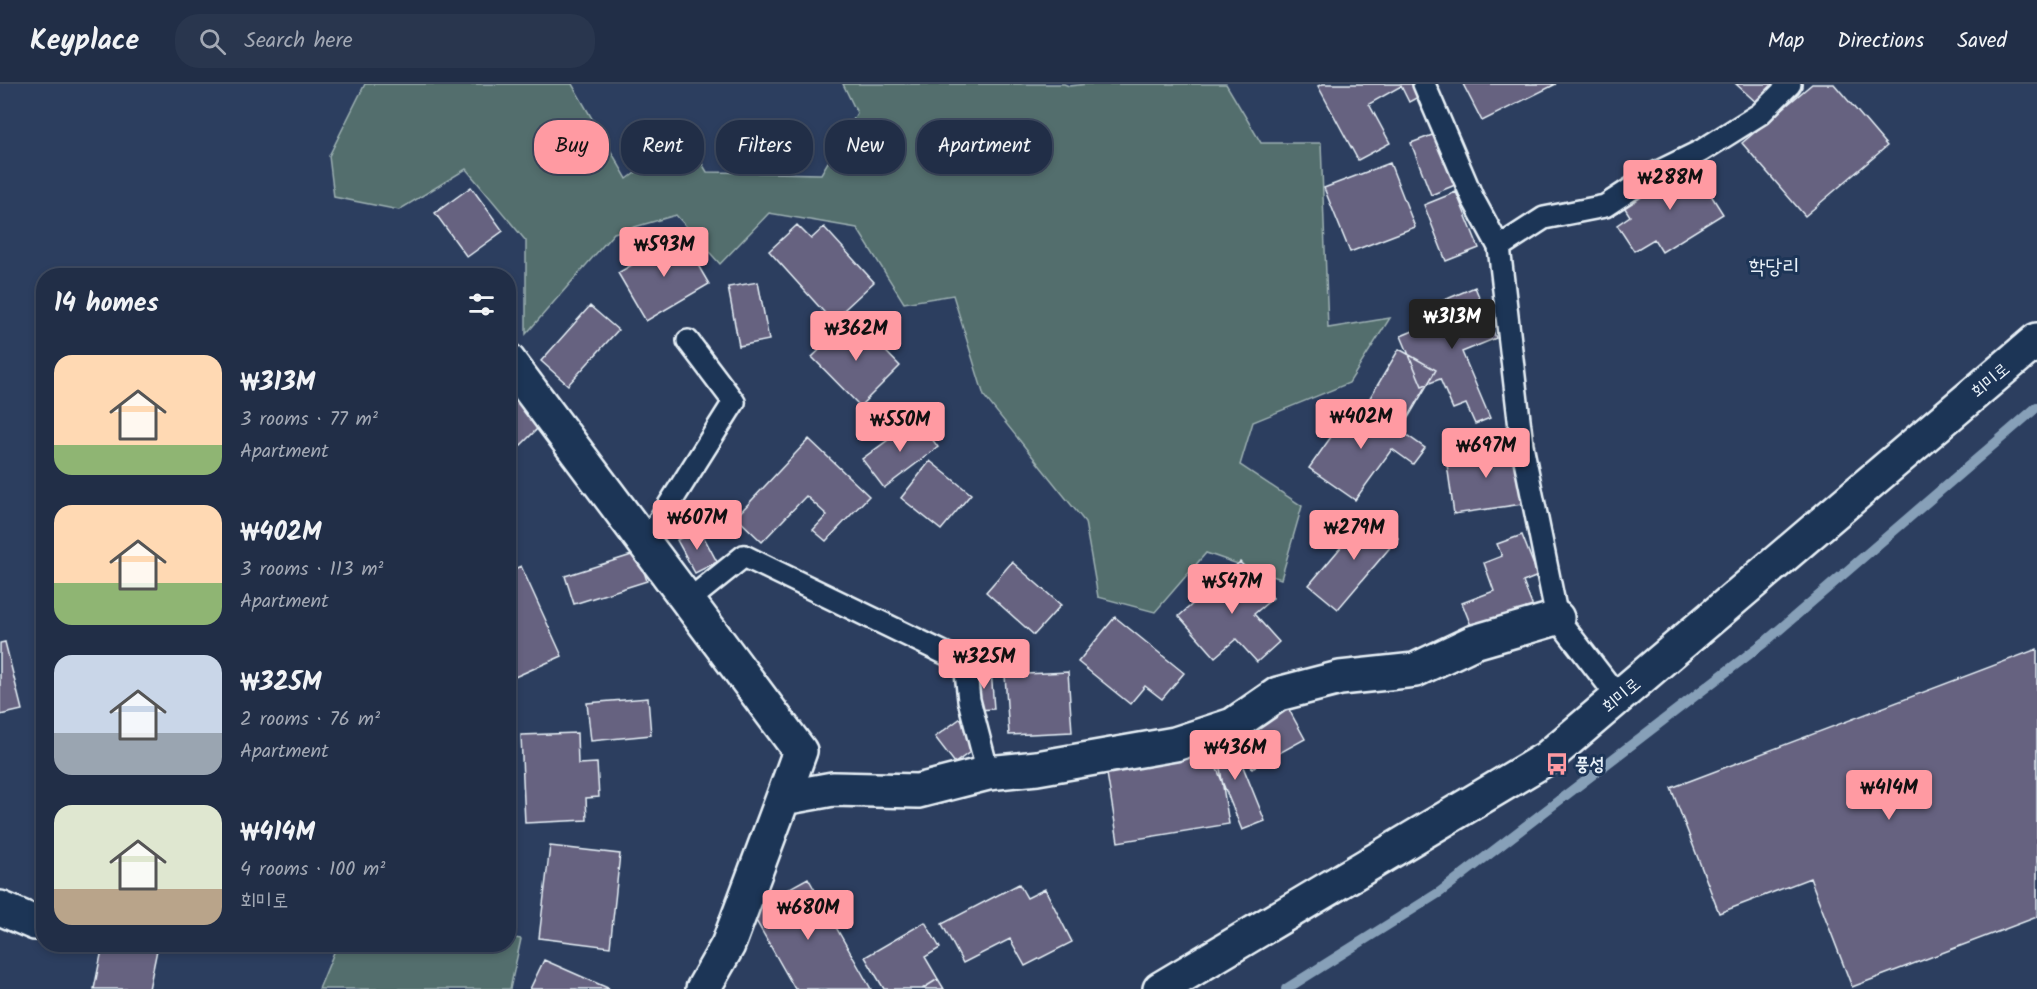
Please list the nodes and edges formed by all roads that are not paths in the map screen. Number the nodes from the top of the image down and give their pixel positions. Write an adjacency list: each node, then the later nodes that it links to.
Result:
1 (1424, 84): 3 (lane)
2 (1790, 84): 3 (lane)
3 (1499, 247): 9 (lane)
4 (2037, 340): 10 (street, 회미로)
5 (688, 341): 7 (lane)
6 (516, 371): 7 (street)
7 (645, 543): 8 (street)
8 (688, 601): 11 (lane); 12 (street)
9 (1557, 618): 10 (lane); 11 (street)
10 (1618, 697): 16 (street, 회미로)
11 (988, 773): 12 (street)
12 (783, 798): 15 (street)
13 (0, 908): 14 (street)
14 (36, 921)
15 (703, 989)
16 (1160, 989)

